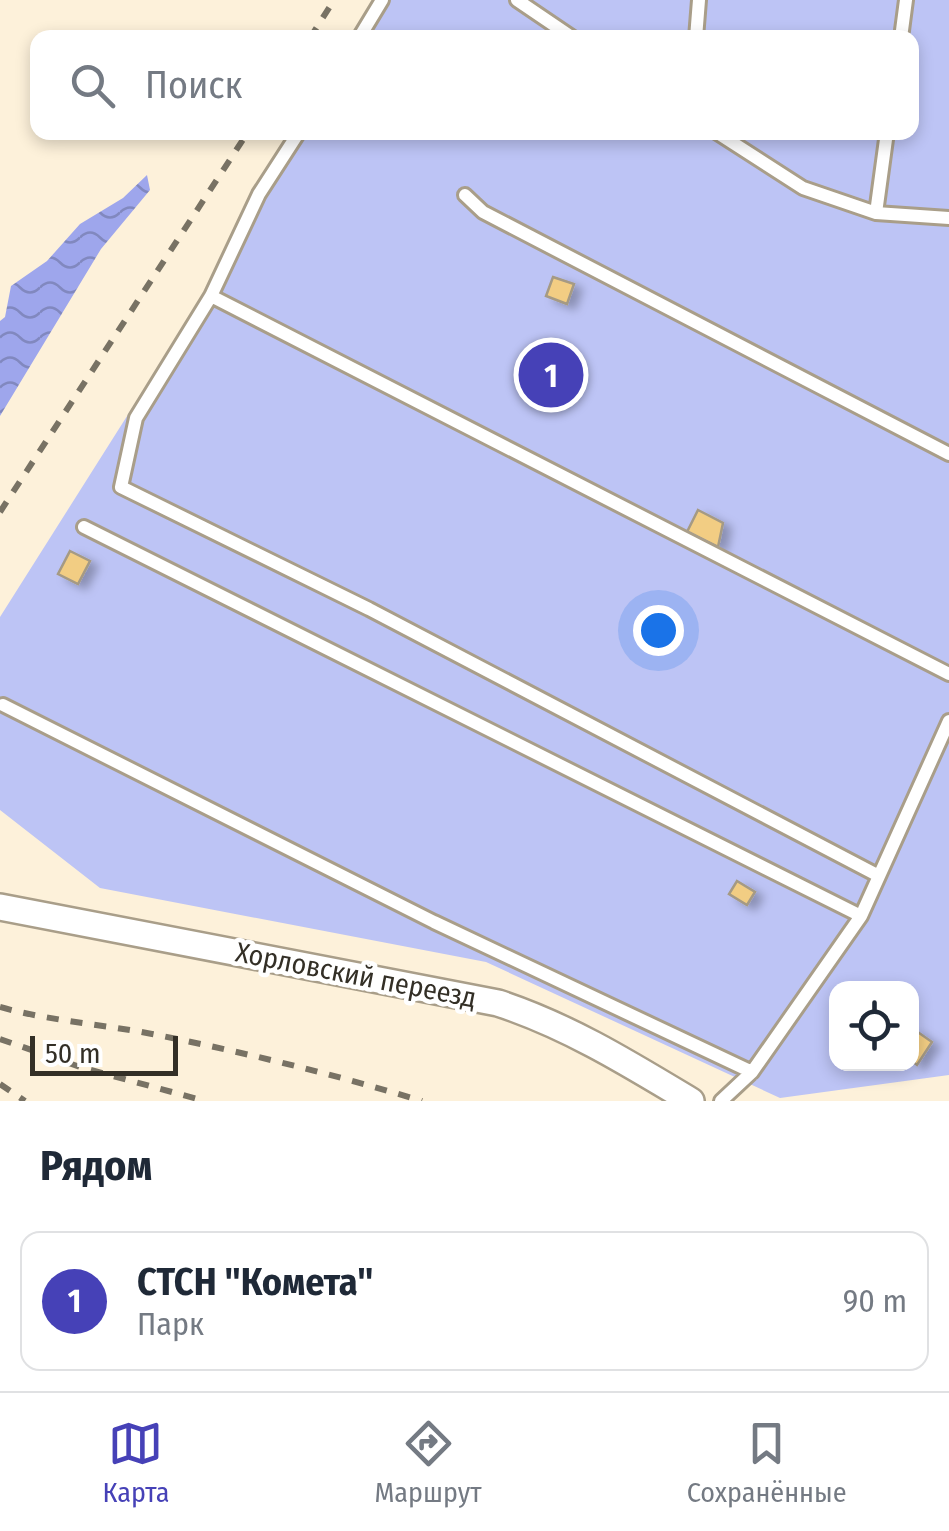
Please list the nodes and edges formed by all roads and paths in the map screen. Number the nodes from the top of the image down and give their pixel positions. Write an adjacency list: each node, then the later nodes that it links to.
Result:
1 (382, 0): 5 (lane)
2 (517, 0): 6 (lane)
3 (700, 0): 7 (lane)
4 (906, 0): 8 (lane)
5 (364, 30)
6 (561, 30)
7 (697, 30)
8 (902, 30)
9 (293, 140): 15 (lane)
10 (729, 140): 13 (lane)
11 (886, 140): 13 (lane)
12 (465, 196): 16 (lane)
13 (876, 213): 14 (lane)
14 (949, 218)
15 (211, 296): 18 (lane); 21 (lane)
16 (949, 454)
17 (84, 527): 23 (lane)
18 (949, 674)
19 (3, 705): 24 (lane)
20 (949, 722): 21 (lane)
21 (879, 876): 23 (lane)
22 (0, 907): 25 (street, Хорловский переезд)
23 (861, 916): 24 (lane)
24 (752, 1072): 26 (lane)
25 (691, 1101)
26 (721, 1101)

